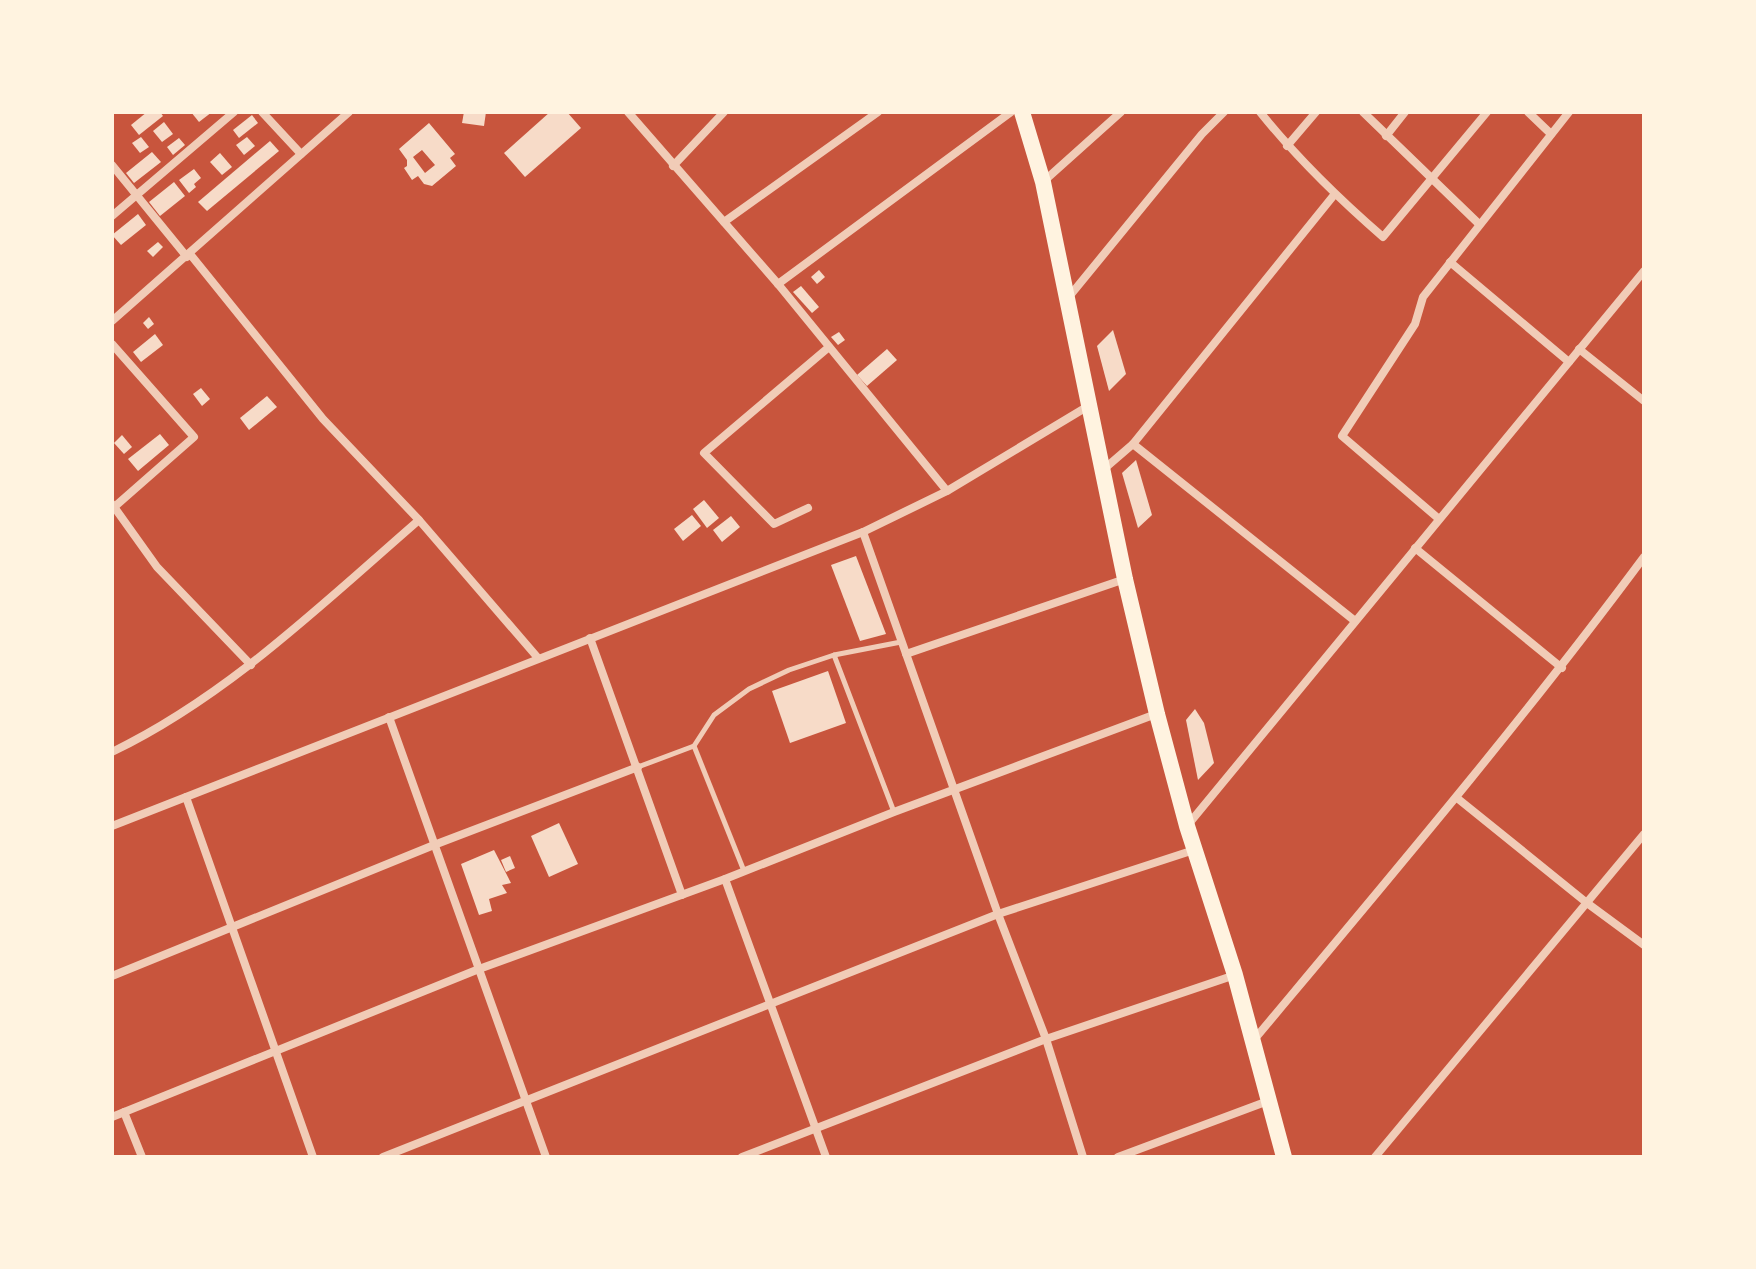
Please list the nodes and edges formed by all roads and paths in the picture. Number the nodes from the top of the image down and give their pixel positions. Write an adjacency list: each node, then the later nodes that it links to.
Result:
1 (234, 112): 27 (street)
2 (262, 112): 21 (street)
3 (349, 112): 21 (street)
4 (628, 112): 23 (street)
5 (724, 112): 23 (street)
6 (878, 112): 29 (street)
7 (1011, 112): 34 (street)
8 (1022, 112): 25 (highway)
9 (1121, 112): 25 (street)
10 (1224, 112): 35 (street)
11 (1260, 112): 20 (street)
12 (1316, 112): 20 (street)
13 (1363, 112): 19 (street)
14 (1405, 112): 19 (street)
15 (1487, 112): 24 (street)
16 (1528, 112): 18 (street)
17 (1569, 112): 18 (street)
18 (1551, 134): 30 (street)
19 (1386, 136): 24 (street)
20 (1287, 146): 26 (street)
21 (301, 154): 31 (street)
22 (112, 165): 27 (street)
23 (673, 166): 29 (street)
24 (1431, 179): 26 (street); 30 (street)
25 (1043, 182): 35 (highway)
26 (1334, 195): 43 (street)
27 (136, 196): 28 (street); 31 (street)
28 (112, 216)
29 (724, 222): 34 (street)
30 (1479, 224): 32 (street)
31 (188, 256): 36 (street); 49 (street)
32 (1450, 262): 40 (street); 48 (street)
33 (1644, 271): 39 (street)
34 (778, 284): 38 (street)
35 (1067, 299): 42 (highway)
36 (112, 321)
37 (112, 344): 46 (street)
38 (829, 347): 45 (street); 47 (street)
39 (1579, 349): 40 (street); 41 (street)
40 (1569, 362): 48 (street)
41 (1644, 401)
42 (1091, 404): 44 (highway); 45 (street)
43 (1133, 444): 44 (street); 54 (street)
44 (1102, 471): 53 (highway)
45 (947, 491): 50 (street)
46 (113, 507): 60 (street)
47 (808, 508)
48 (1439, 519): 51 (street)
49 (419, 520): 59 (street); 60 (street)
50 (863, 532): 55 (street); 56 (street)
51 (1415, 548): 54 (street); 61 (street)
52 (1644, 557): 61 (street)
53 (1125, 579): 57 (street); 62 (highway)
54 (1355, 621): 72 (street)
55 (590, 638): 59 (street); 66 (street)
56 (902, 642): 57 (street); 58 (lane)
57 (906, 654): 67 (street)
58 (834, 655): 64 (lane); 70 (lane)
59 (538, 658): 63 (street)
60 (251, 665): 65 (street)
61 (1562, 668): 69 (street)
62 (1157, 714): 67 (street); 72 (highway)
63 (389, 717): 68 (street); 74 (street)
64 (694, 746): 66 (lane); 76 (lane)
65 (112, 752)
66 (638, 767): 74 (street); 78 (street)
67 (954, 791): 70 (street); 80 (street)
68 (186, 797): 71 (street); 81 (street)
69 (1457, 798): 79 (street); 88 (street)
70 (894, 812): 76 (street)
71 (112, 826)
72 (1187, 826): 75 (highway)
73 (1644, 834): 79 (street)
74 (434, 845): 81 (street); 83 (street)
75 (1194, 850): 80 (street); 84 (highway)
76 (744, 872): 77 (street)
77 (725, 879): 78 (street); 86 (street)
78 (682, 895): 83 (street)
79 (1587, 903): 82 (street); 104 (street)
80 (998, 914): 86 (street); 87 (street)
81 (231, 927): 85 (street); 89 (street)
82 (1644, 945)
83 (479, 969): 89 (street); 90 (street)
84 (1235, 975): 87 (street); 88 (highway)
85 (112, 976)
86 (769, 1005): 90 (street); 94 (street)
87 (1046, 1039): 94 (street); 101 (street)
88 (1253, 1041): 91 (highway)
89 (275, 1050): 92 (street); 96 (street)
90 (526, 1101): 97 (street); 98 (street)
91 (1268, 1101): 102 (street); 103 (highway)
92 (124, 1112): 93 (street); 95 (street)
93 (112, 1117)
94 (816, 1127): 99 (street); 100 (street)
95 (142, 1157)
96 (313, 1157)
97 (383, 1157)
98 (546, 1157)
99 (742, 1157)
100 (826, 1157)
101 (1083, 1157)
102 (1118, 1157)
103 (1284, 1157)
104 (1375, 1157)

